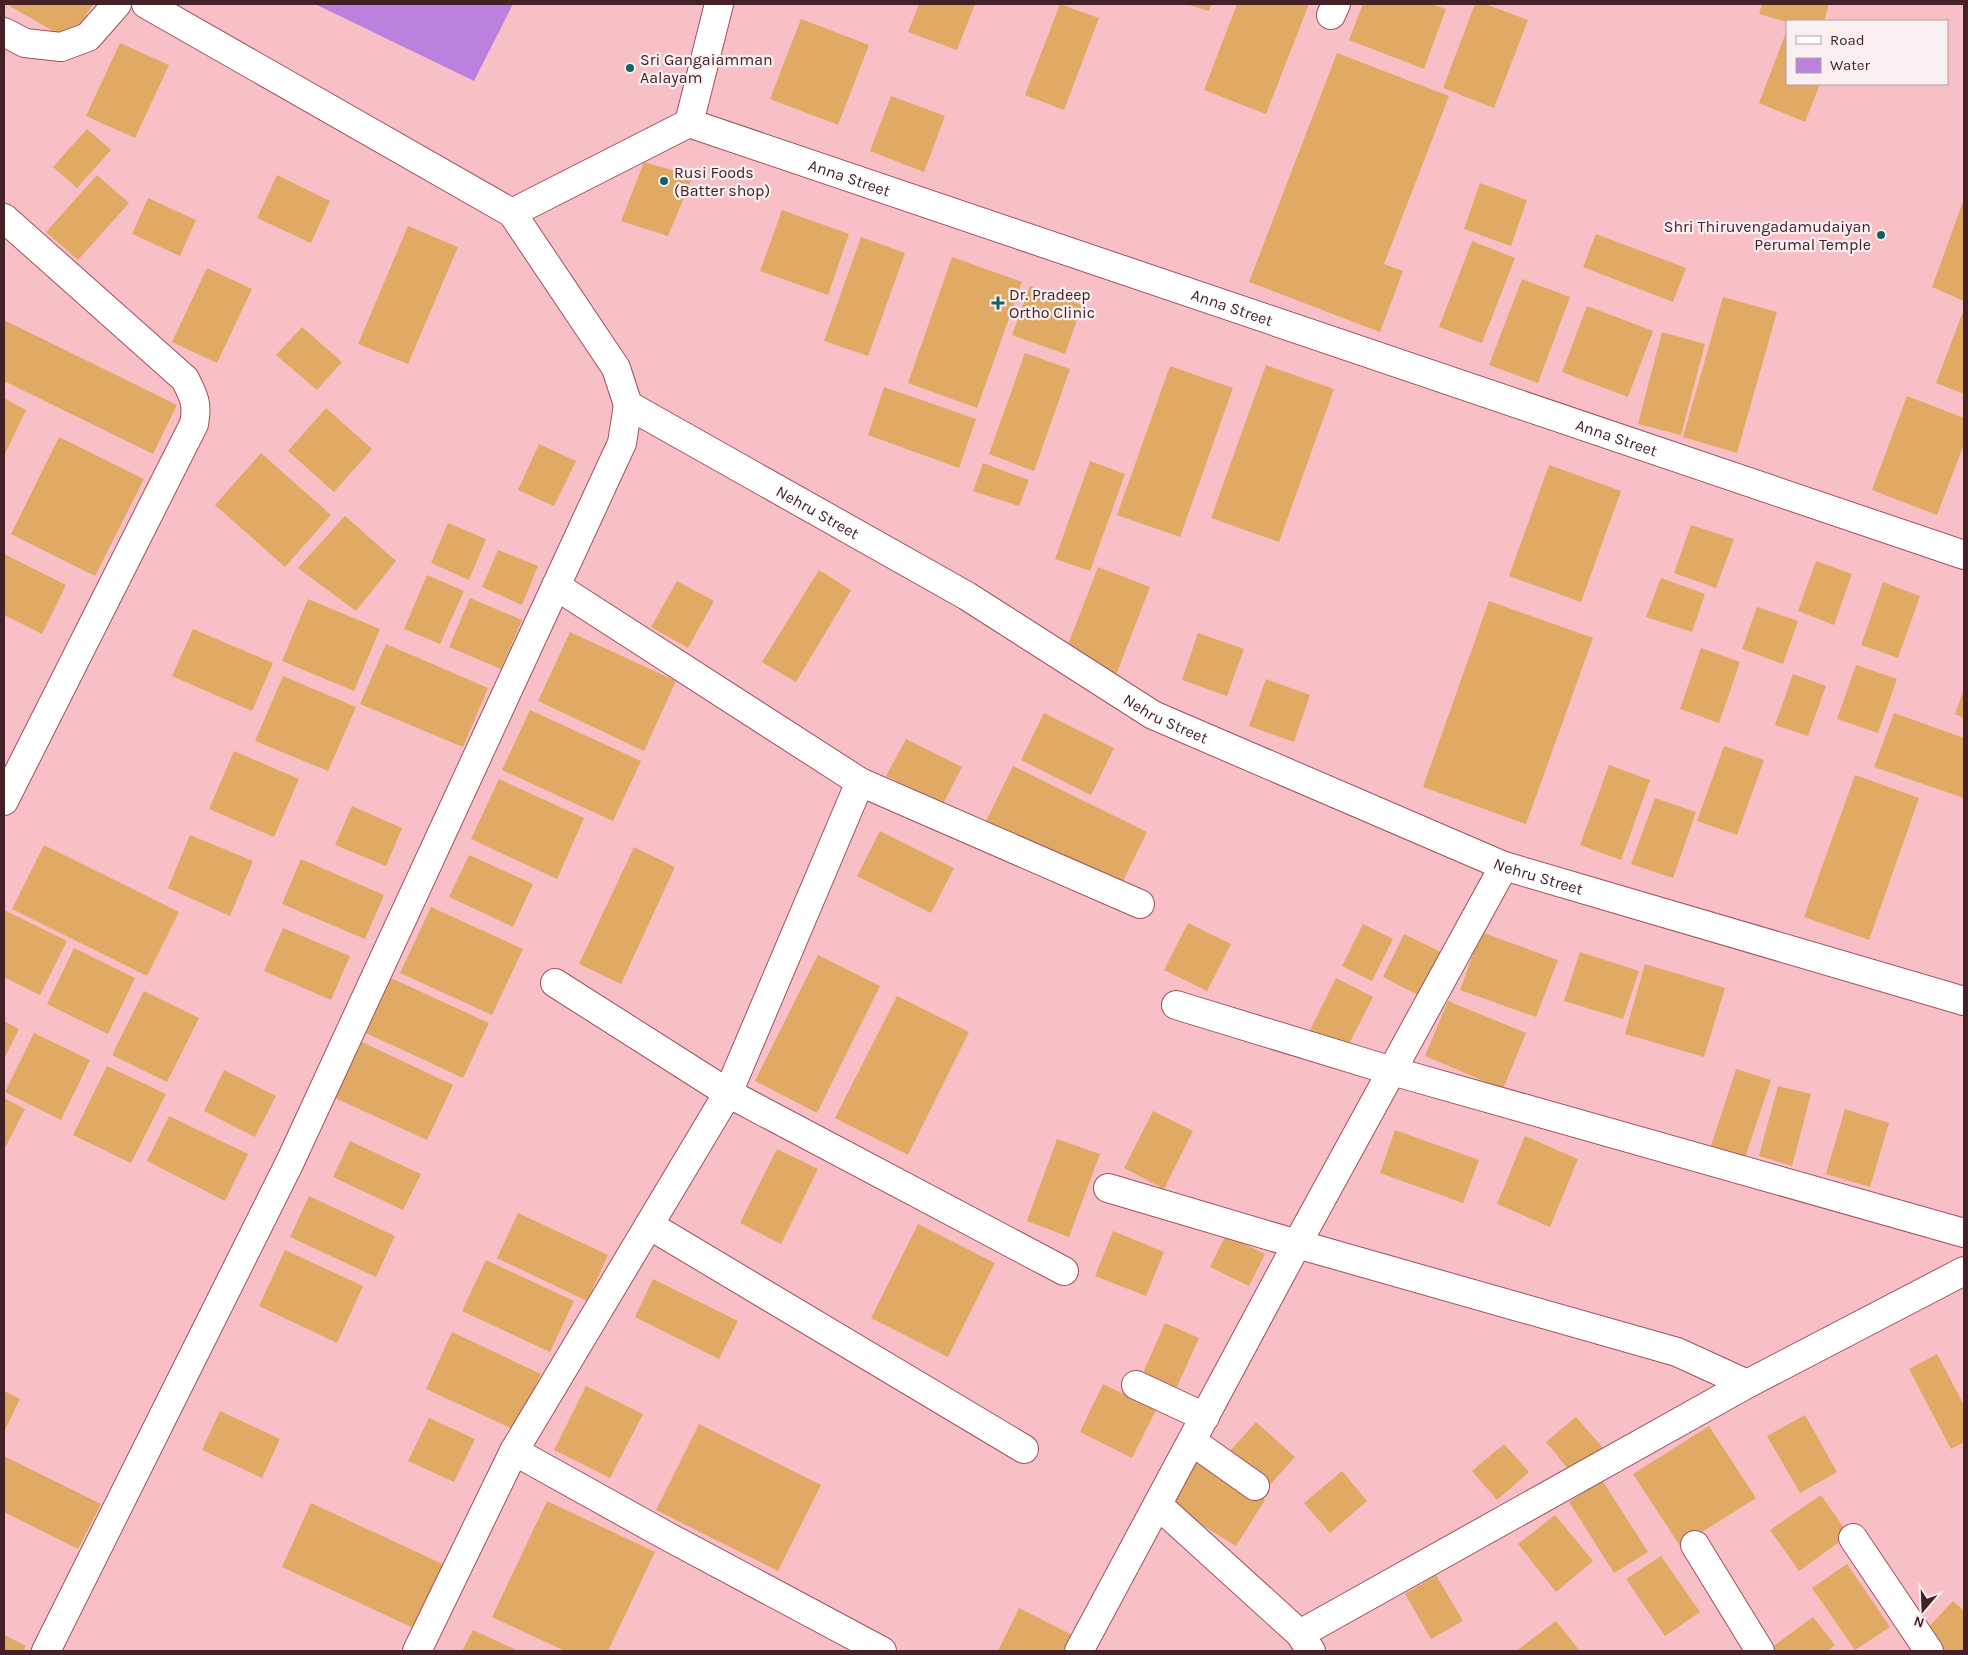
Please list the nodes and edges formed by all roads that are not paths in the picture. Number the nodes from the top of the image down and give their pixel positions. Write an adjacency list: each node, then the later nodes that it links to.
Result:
1 (117, 4): 4 (street)
2 (146, 4): 6 (street)
3 (718, 4): 5 (street)
4 (4, 32)
5 (689, 123): 6 (street); 9 (street, Anna Street)
6 (512, 213): 8 (street)
7 (4, 218): 12 (street)
8 (628, 404): 10 (street); 13 (street, Nehru Street)
9 (1964, 555)
10 (556, 586): 11 (street); 37 (street)
11 (860, 782): 14 (street); 19 (street)
12 (4, 802)
13 (1504, 866): 16 (street, Nehru Street); 18 (street)
14 (1140, 904)
15 (555, 983): 19 (street)
16 (1964, 1001)
17 (1176, 1005): 18 (street)
18 (1392, 1071): 22 (street); 23 (street)
19 (728, 1093): 21 (street); 24 (street)
20 (1108, 1188): 23 (street)
21 (649, 1225): 30 (street); 31 (street)
22 (1964, 1233)
23 (1297, 1244): 26 (street); 28 (street)
24 (1064, 1271)
25 (1964, 1271): 26 (street)
26 (1747, 1384): 36 (street)
27 (1136, 1385): 28 (street)
28 (1205, 1417): 29 (street)
29 (1192, 1442): 32 (street); 33 (street)
30 (1024, 1449)
31 (514, 1451): 38 (street); 39 (street)
32 (1255, 1486)
33 (1158, 1505): 36 (street); 40 (street)
34 (1853, 1538): 42 (street)
35 (1695, 1545): 41 (street)
36 (1306, 1643)
37 (46, 1651)
38 (417, 1651)
39 (882, 1651)
40 (1079, 1651)
41 (1760, 1651)
42 (1929, 1651)

